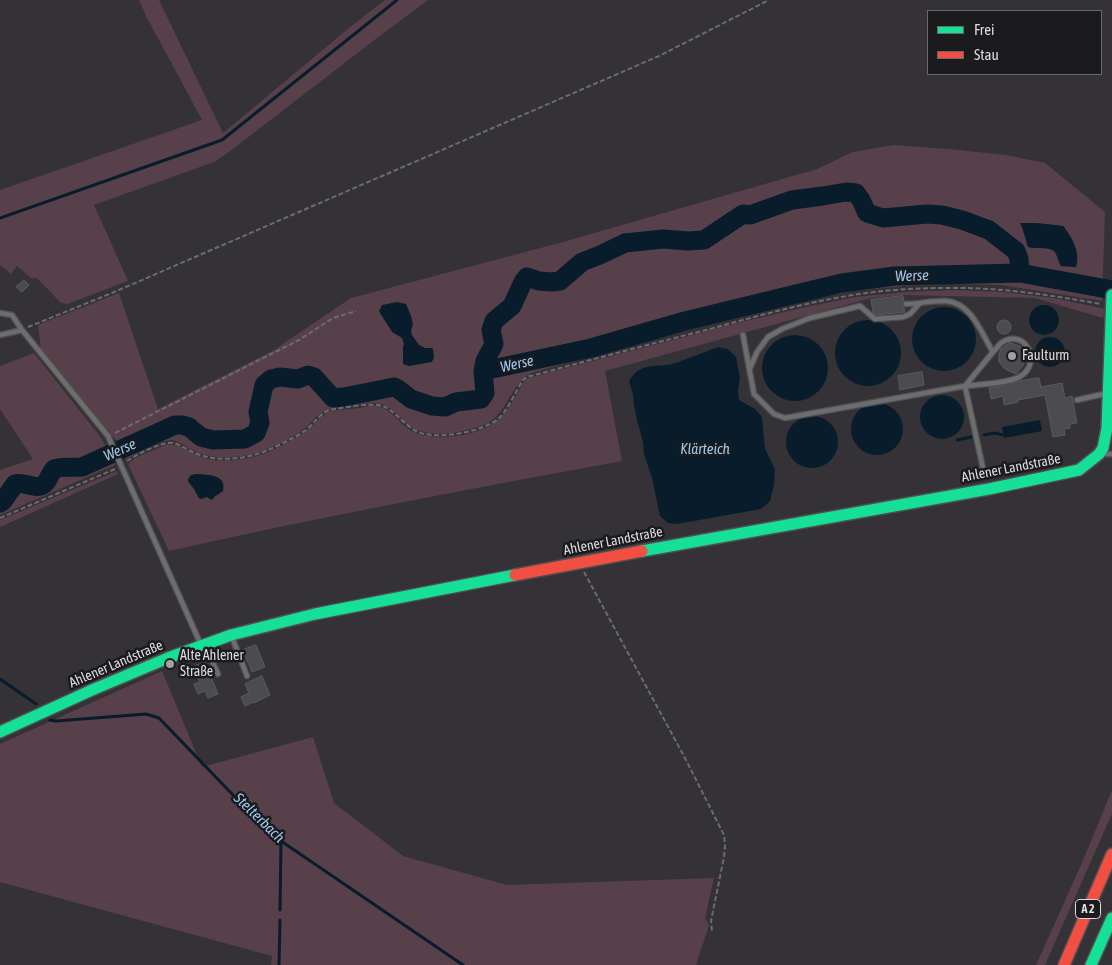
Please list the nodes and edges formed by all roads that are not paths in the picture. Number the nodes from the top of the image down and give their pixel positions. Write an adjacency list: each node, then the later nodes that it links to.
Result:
1 (1112, 295): 2 (main road)
2 (1112, 302): 5 (main road)
3 (906, 304): 4 (lane)
4 (919, 304): 10 (lane); 11 (lane)
5 (1111, 309): 13 (main road)
6 (0, 313): 7 (lane)
7 (22, 330): 8 (lane); 19 (lane)
8 (0, 335)
9 (742, 335): 11 (lane)
10 (993, 352): 12 (lane); 12 (lane)
11 (750, 369): 12 (lane)
12 (965, 386): 17 (lane)
13 (1109, 392): 14 (lane); 15 (main road)
14 (1077, 400)
15 (1099, 454): 16 (lane); 18 (main road, Ahlener Landstraße)
16 (1112, 454)
17 (984, 473)
18 (231, 635): 19 (main road, Ahlener Landstraße); 21 (lane)
19 (203, 645): 20 (lane); 22 (main road, Ahlener Landstraße)
20 (218, 674)
21 (247, 676)
22 (0, 732)
23 (1112, 854): 25 (main road, A 2)
24 (1112, 918): 26 (main road, A 2)
25 (1064, 965)
26 (1092, 965)

